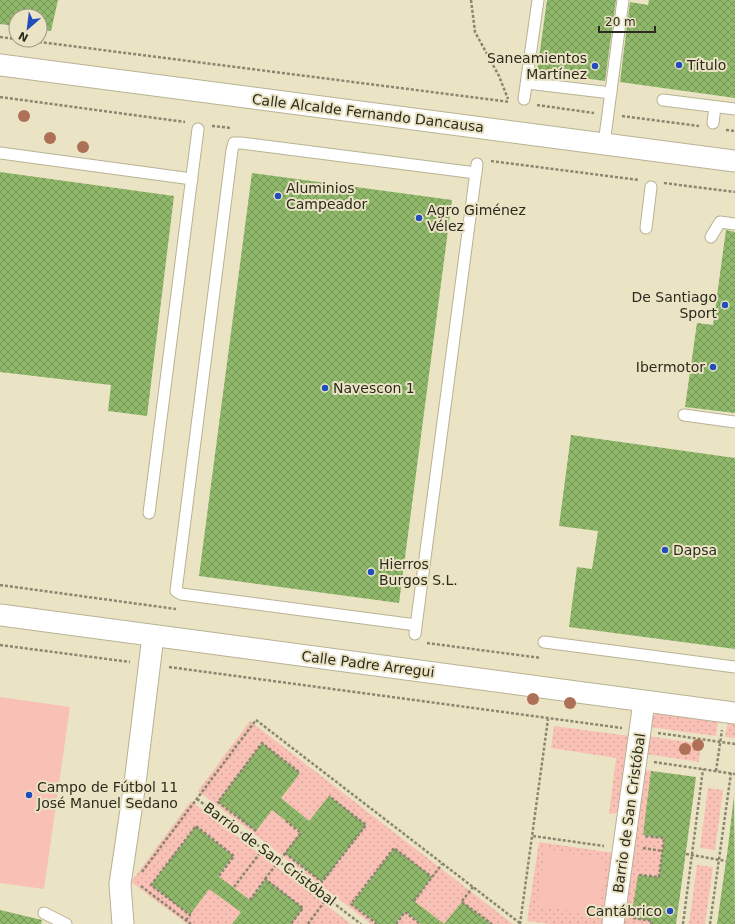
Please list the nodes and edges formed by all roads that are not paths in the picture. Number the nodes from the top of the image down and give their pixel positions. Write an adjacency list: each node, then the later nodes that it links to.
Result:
1 (538, 0): 4 (lane)
2 (623, 0): 5 (lane)
3 (0, 65): 12 (street, Calle Alcalde Fernando Dancausa)
4 (526, 83): 5 (lane); 7 (lane)
5 (611, 94): 12 (lane)
6 (663, 100): 8 (lane)
7 (524, 102)
8 (715, 107): 9 (lane); 10 (lane)
9 (735, 109)
10 (712, 126)
11 (198, 129): 15 (lane)
12 (604, 144): 14 (street, Calle Alcalde Fernando Dancausa)
13 (0, 153): 15 (lane)
14 (735, 162)
15 (192, 179): 22 (lane)
16 (655, 185): 18 (lane)
17 (735, 224): 19 (lane)
18 (646, 228)
19 (711, 238)
20 (684, 415): 21 (lane)
21 (735, 422)
22 (149, 513)
23 (0, 615): 25 (street, Calle Padre Arregui)
24 (416, 630): 24 (lane)
25 (153, 636): 28 (street, Calle Padre Arregui); 32 (street)
26 (544, 642): 27 (lane)
27 (735, 667)
28 (644, 702): 29 (street, Calle Padre Arregui); 33 (street, Barrio de San Cristóbal)
29 (735, 713)
30 (44, 913): 31 (lane)
31 (66, 924)
32 (123, 924)
33 (613, 924)

